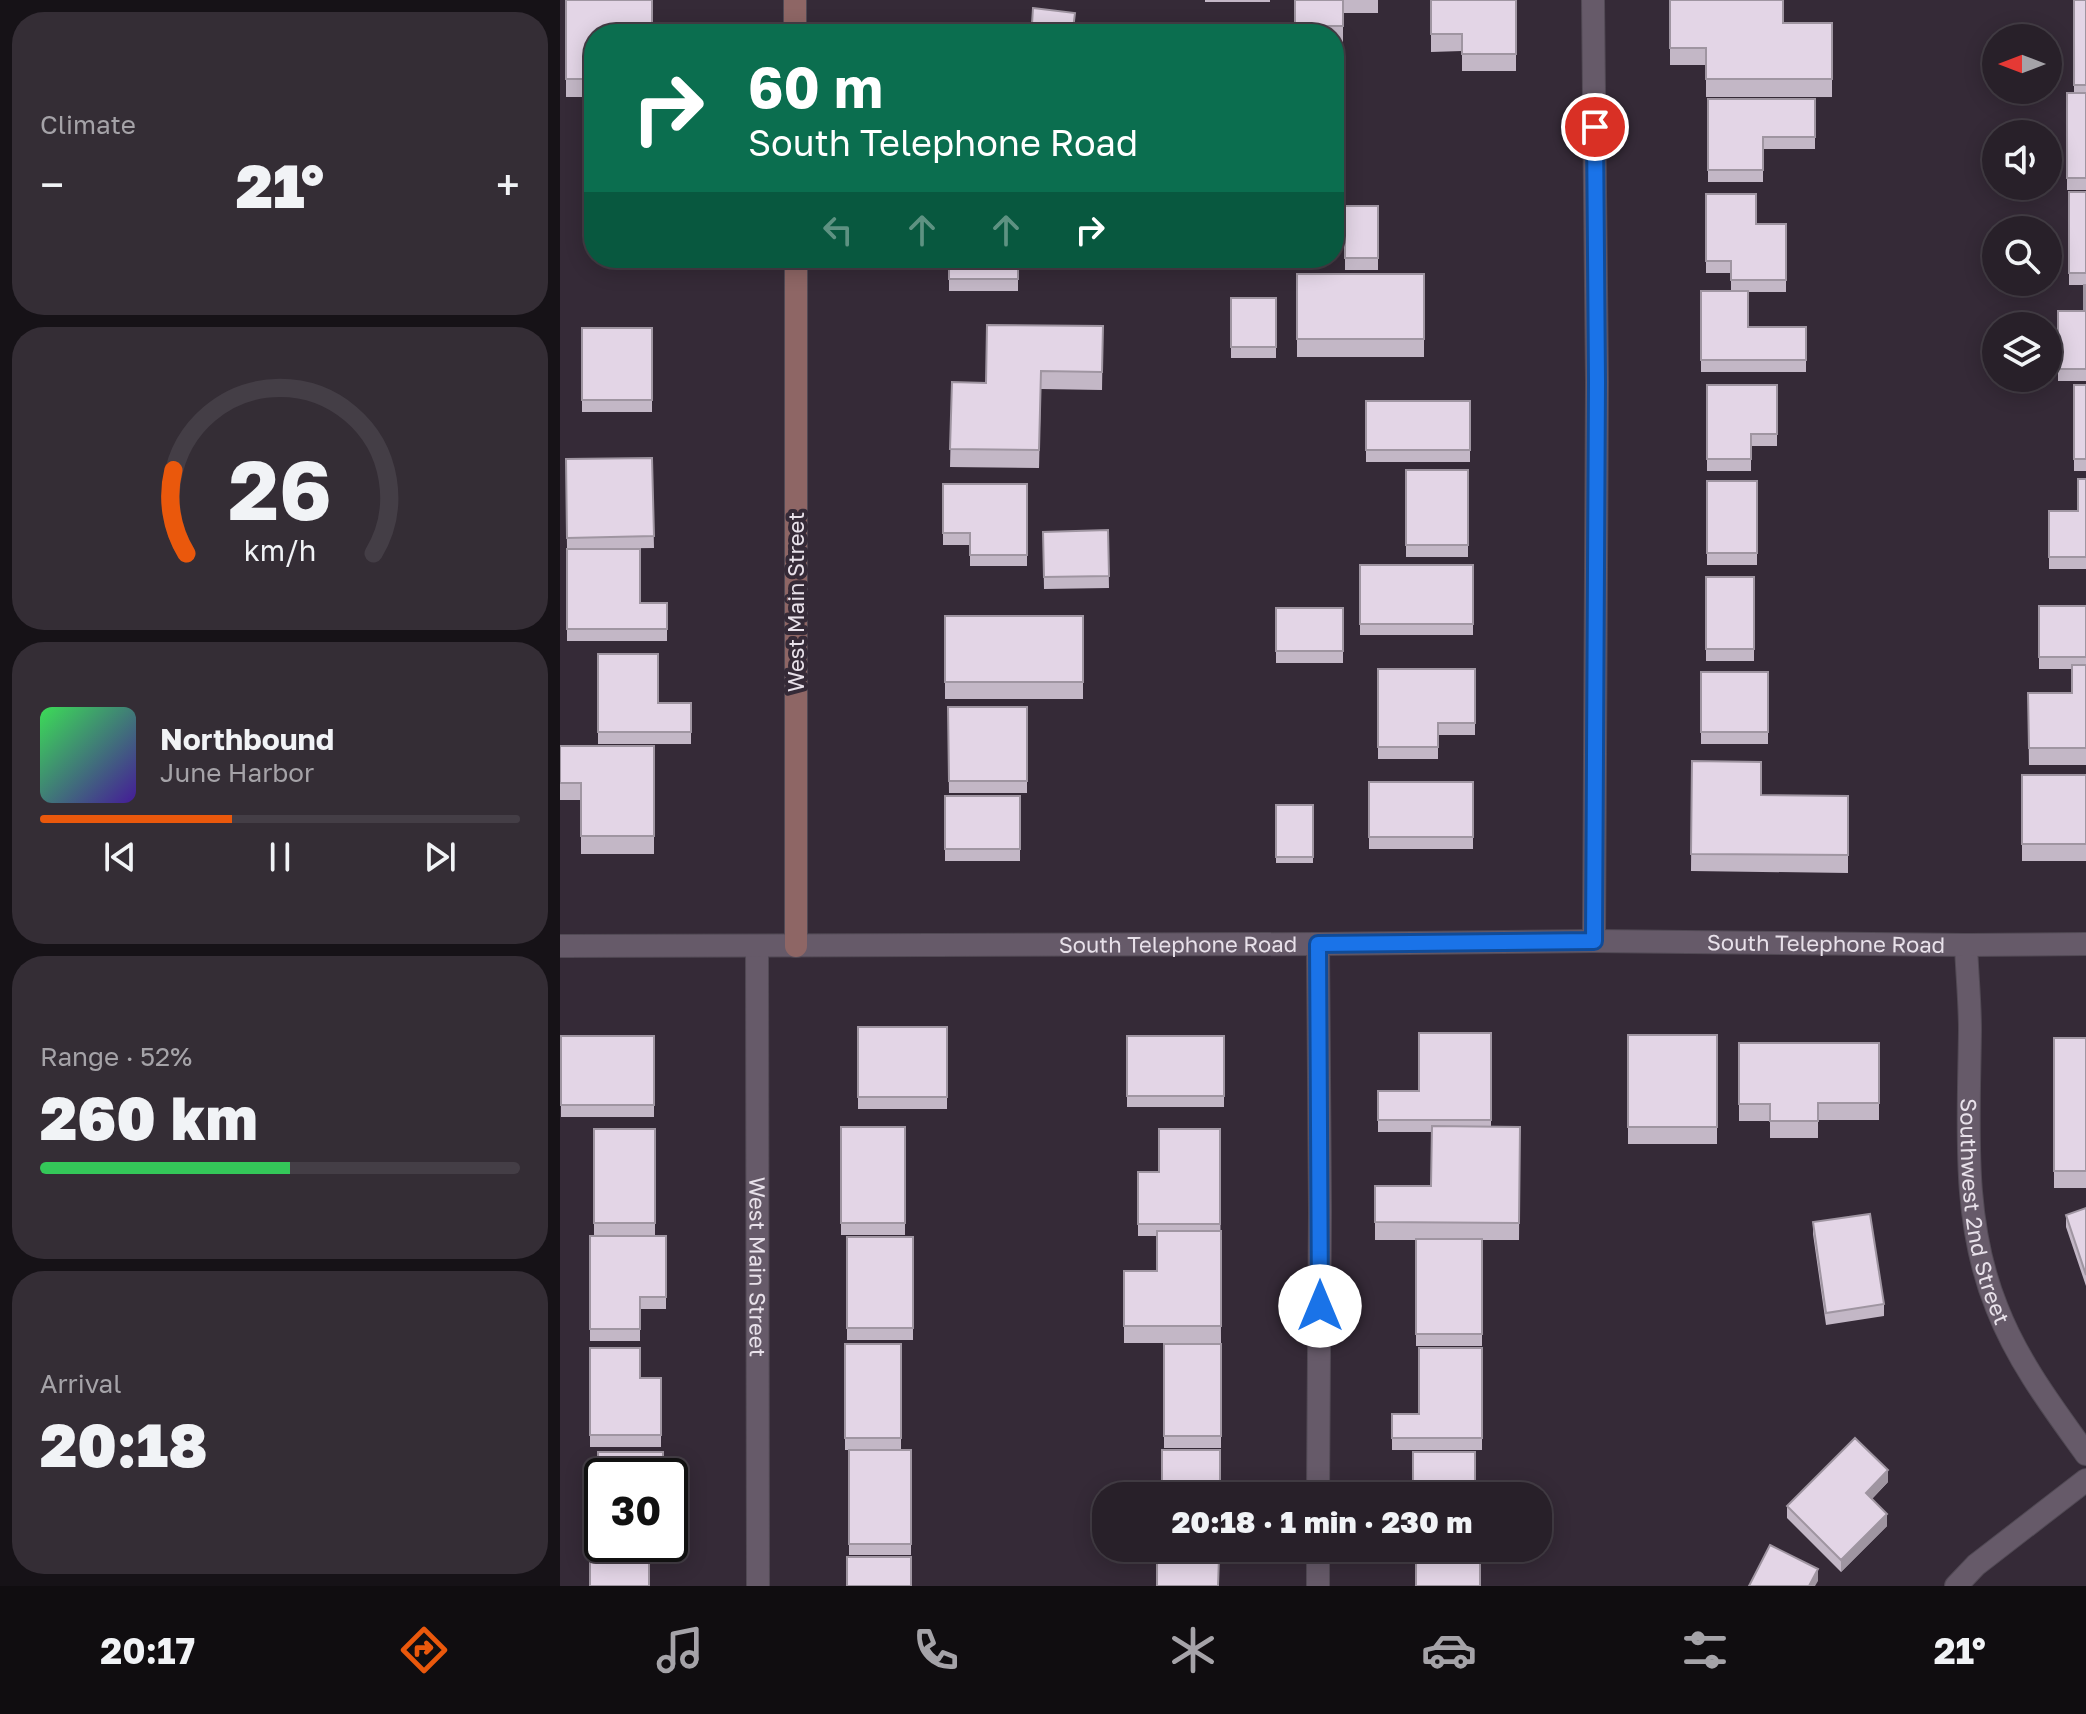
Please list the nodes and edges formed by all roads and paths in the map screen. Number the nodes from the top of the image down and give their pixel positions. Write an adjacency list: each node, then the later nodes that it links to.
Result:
1 (795, 0): 3 (main road)
2 (1593, 0): 5 (street)
3 (795, 24)
4 (796, 268): 10 (main road, West Main Street)
5 (1594, 941): 6 (street, South Telephone Road); 8 (street, South Telephone Road)
6 (1318, 944): 10 (street, South Telephone Road); 14 (street)
7 (2086, 944): 8 (street, South Telephone Road)
8 (1966, 945): 12 (street, Southwest 2nd Street)
9 (560, 946): 11 (street, South Telephone Road)
10 (796, 946): 11 (street, South Telephone Road)
11 (757, 947): 16 (street, West Main Street)
12 (2086, 1454)
13 (2086, 1480): 18 (street)
14 (1318, 1482)
15 (1318, 1562): 17 (street)
16 (758, 1586)
17 (1318, 1586)
18 (1956, 1586)

